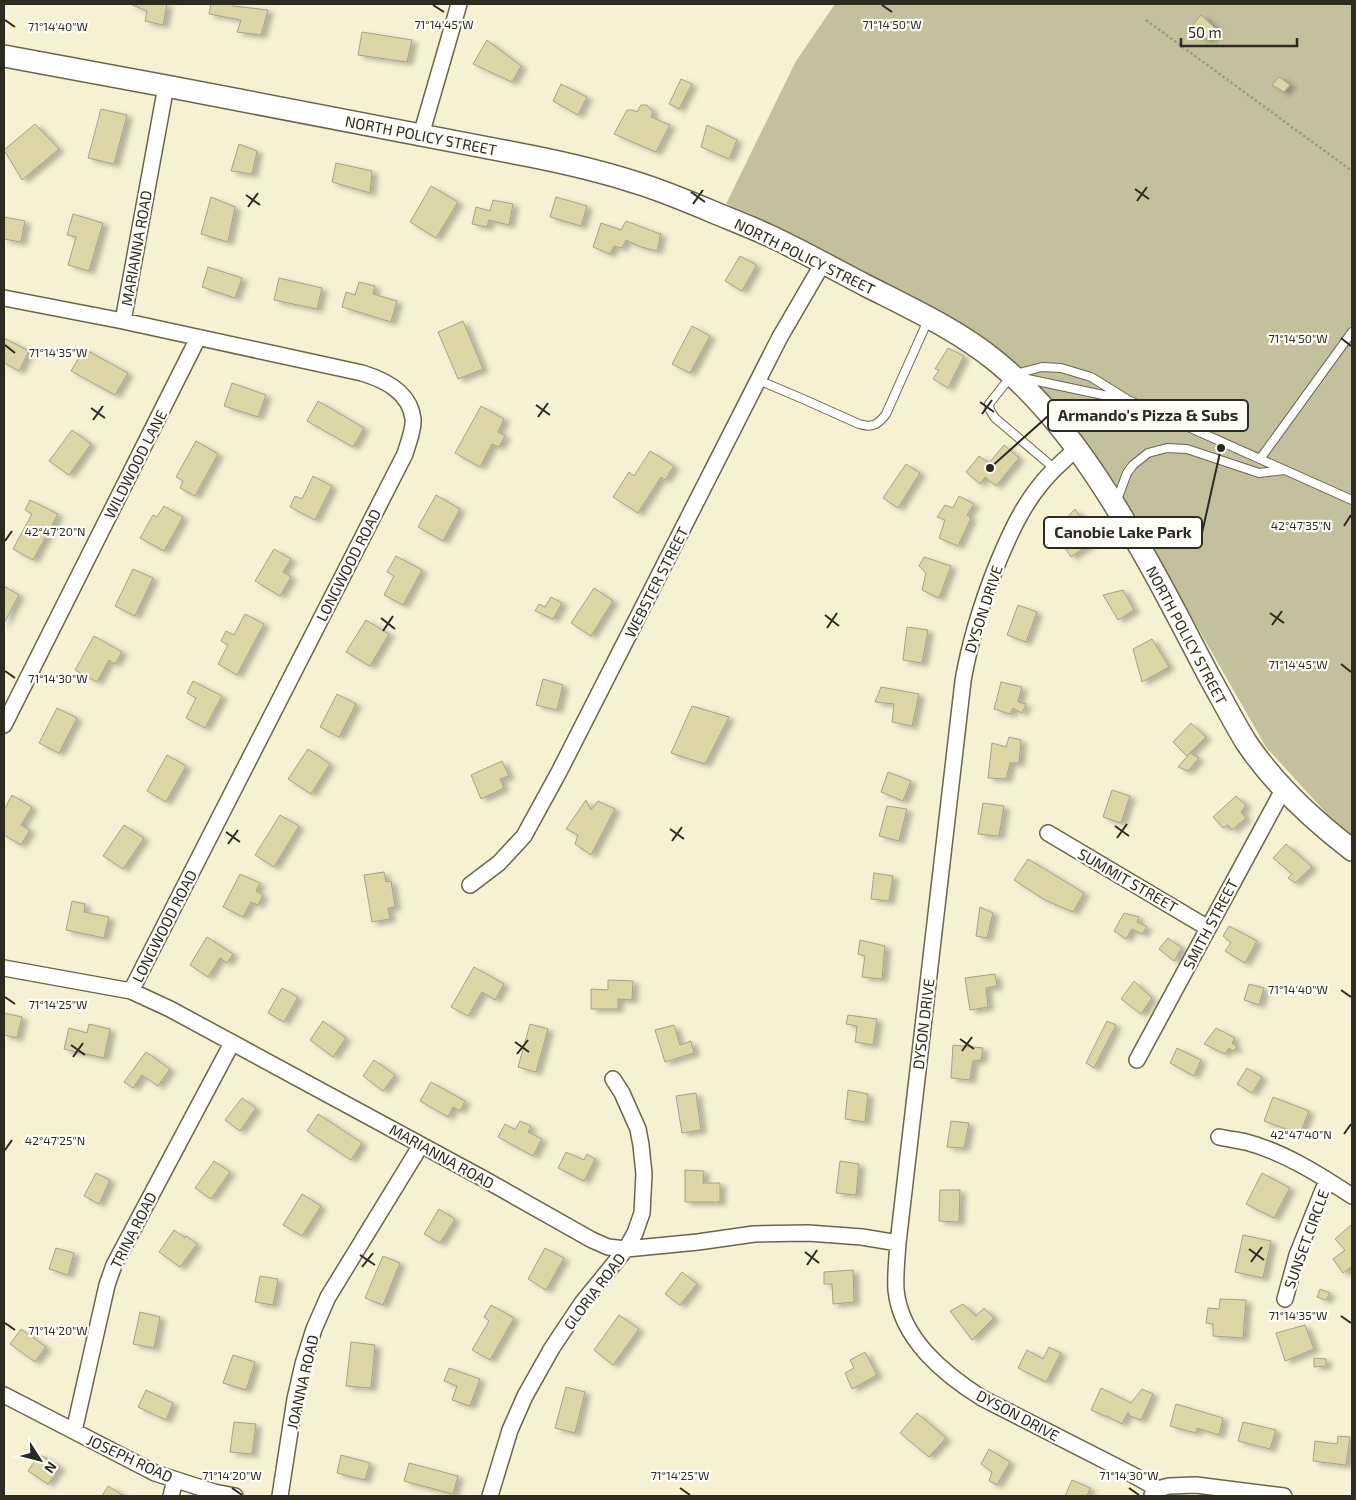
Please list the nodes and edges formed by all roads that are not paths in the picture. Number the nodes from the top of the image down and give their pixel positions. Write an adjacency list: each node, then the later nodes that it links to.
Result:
1 (459, 4): 4 (street)
2 (4, 56): 3 (street, NORTH POLICY STREET)
3 (166, 86): 4 (street, NORTH POLICY STREET); 8 (street, MARIANNA ROAD)
4 (420, 135): 5 (street, NORTH POLICY STREET)
5 (823, 263): 7 (street, NORTH POLICY STREET); 12 (street, WEBSTER STREET)
6 (4, 298): 8 (street, MARIANNA ROAD)
7 (928, 318): 11 (street, NORTH POLICY STREET); 12 (lane)
8 (123, 321): 10 (street, LONGWOOD ROAD)
9 (1352, 332): 15 (lane)
10 (198, 338): 20 (street, WILDWOOD LANE); 27 (street, LONGWOOD ROAD)
11 (1012, 375): 13 (lane); 13 (lane); 14 (street, NORTH POLICY STREET); 16 (lane)
12 (758, 380): 24 (street, WEBSTER STREET)
13 (1128, 400): 15 (lane)
14 (1076, 449): 16 (street, DYSON DRIVE); 19 (street, NORTH POLICY STREET)
15 (1260, 459): 17 (lane)
16 (1054, 469): 35 (street, DYSON DRIVE)
17 (1285, 470): 18 (lane); 19 (lane)
18 (1352, 500)
19 (1115, 505): 21 (street, NORTH POLICY STREET)
20 (4, 725)
21 (1284, 788): 23 (street, NORTH POLICY STREET); 25 (street, SMITH STREET)
22 (1048, 833): 25 (street, SUMMIT STREET)
23 (1352, 850)
24 (470, 885)
25 (1208, 928): 29 (street, SMITH STREET)
26 (4, 968): 27 (street, MARIANNA ROAD)
27 (131, 991): 28 (street, MARIANNA ROAD)
28 (232, 1043): 32 (street, MARIANNA ROAD); 39 (street, TRINA ROAD)
29 (1137, 1060)
30 (613, 1079): 36 (street, GLORIA ROAD)
31 (1219, 1137): 33 (street)
32 (422, 1145): 36 (street, MARIANNA ROAD); 44 (street, JOANNA ROAD)
33 (1327, 1180): 34 (street); 37 (street, SUNSET CIRCLE)
34 (1352, 1196)
35 (898, 1243): 36 (street, MARIANNA ROAD); 41 (street, DYSON DRIVE)
36 (626, 1249): 45 (street, GLORIA ROAD)
37 (1285, 1299)
38 (4, 1395): 39 (street, JOSEPH ROAD)
39 (74, 1431): 40 (street, JOSEPH ROAD)
40 (174, 1480): 42 (street); 43 (street, JOSEPH ROAD)
41 (1154, 1493): 46 (street)
42 (171, 1496)
43 (234, 1496)
44 (280, 1496)
45 (490, 1496)
46 (1284, 1496)

